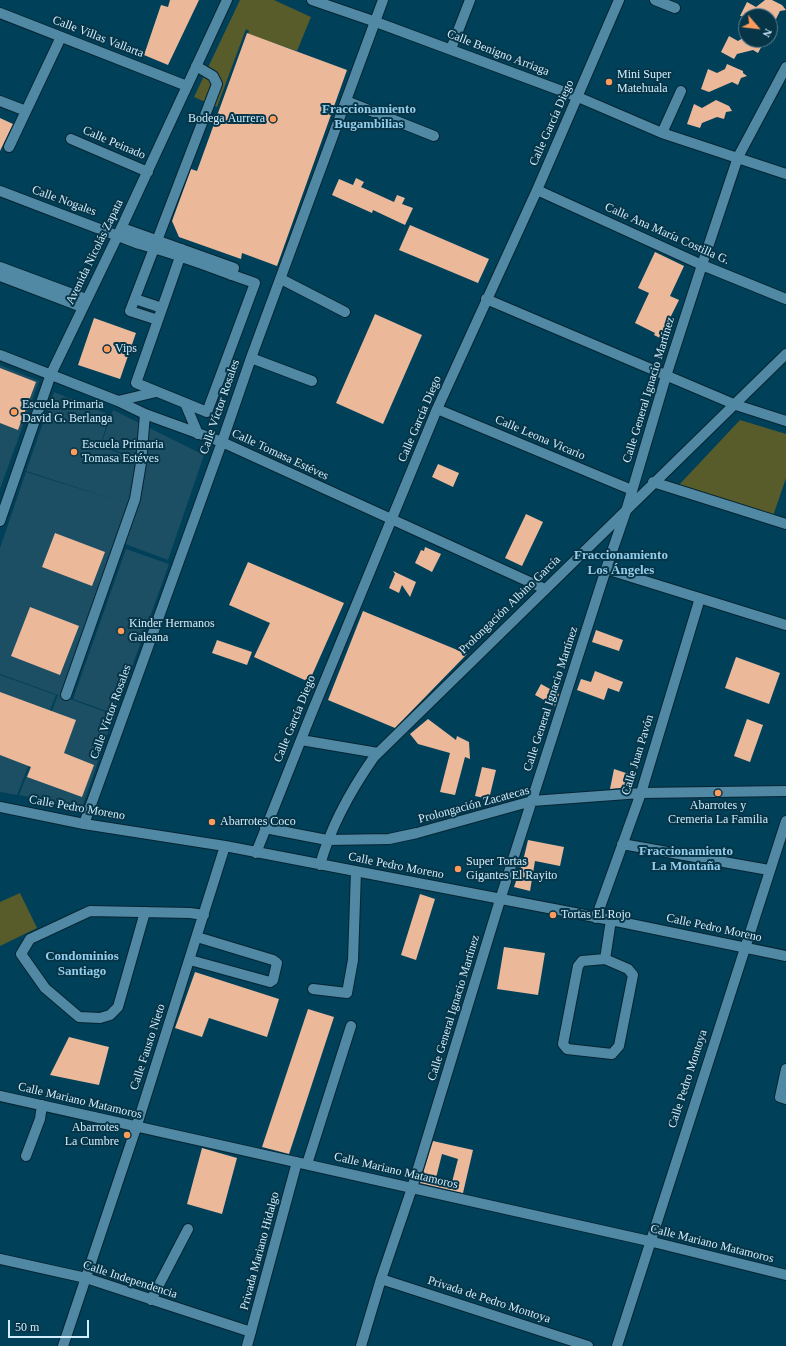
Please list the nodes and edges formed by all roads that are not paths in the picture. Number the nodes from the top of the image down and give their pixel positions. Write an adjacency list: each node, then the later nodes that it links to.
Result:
1 (226, 0): 12 (street, Avenida Nicolás Zapata)
2 (312, 0): 9 (street, Calle Benigno Arriaga)
3 (383, 0): 9 (street, Calle Víctor Rosales)
4 (470, 0): 11 (street)
5 (619, 0): 16 (street, Calle García Diego)
6 (655, 0): 7 (street)
7 (675, 8)
8 (0, 13): 10 (street, Calle Villas Vallarta)
9 (376, 22): 11 (street, Calle Benigno Arriaga); 18 (street, Calle Víctor Rosales)
10 (61, 37): 14 (street, Calle Villas Vallarta); 19 (street)
11 (451, 49): 16 (street, Calle Benigno Arriaga)
12 (196, 66): 14 (street, Avenida Nicolás Zapata); 30 (street)
13 (786, 67): 24 (street, Calle General Ignacio Martínez)
14 (187, 86): 25 (street, Avenida Nicolás Zapata)
15 (681, 91): 20 (street)
16 (578, 97): 20 (street, Calle Benigno Arriaga); 27 (street, Calle García Diego)
17 (0, 101): 19 (street)
18 (346, 101): 21 (street); 35 (street, Calle Víctor Rosales)
19 (26, 111): 23 (street)
20 (662, 133): 24 (street, Calle Benigno Arriaga)
21 (434, 136)
22 (71, 139): 25 (street, Calle Peinado)
23 (9, 147)
24 (738, 157): 26 (street, Calle Benigno Arriaga); 32 (street, Calle General Ignacio Martínez)
25 (148, 172): 29 (street, Avenida Nicolás Zapata)
26 (786, 174)
27 (537, 190): 32 (street, Calle Ana María Costilla G.); 37 (street, Calle García Diego)
28 (0, 191): 29 (street, Calle Nogales)
29 (120, 231): 30 (street, Calle Nogales); 39 (street, Avenida Nicolás Zapata)
30 (156, 244): 31 (street, Calle Nogales); 36 (street)
31 (181, 253): 40 (street); 51 (street, Calle Nogales)
32 (702, 264): 38 (street, Calle Ana María Costilla G.); 47 (street, Calle General Ignacio Martínez)
33 (0, 267): 39 (street)
34 (0, 276): 39 (street)
35 (280, 279): 41 (street); 45 (street, Calle Víctor Rosales)
36 (135, 299): 40 (street); 42 (street)
37 (486, 299): 47 (street); 53 (street, Calle García Diego)
38 (786, 299)
39 (84, 303): 46 (street, Avenida Nicolás Zapata)
40 (162, 308): 42 (street)
41 (345, 312)
42 (158, 320): 49 (street)
43 (786, 354): 52 (street, Prolongación Albino García)
44 (0, 355): 46 (street, Calle Tomasa Estéves)
45 (251, 358): 48 (street); 57 (street, Calle Víctor Rosales)
46 (51, 374): 50 (street, Calle Tomasa Estéves); 62 (street, Avenida Nicolás Zapata)
47 (666, 376): 52 (street); 59 (street, Calle General Ignacio Martínez)
48 (312, 381)
49 (158, 392): 50 (street); 51 (street)
50 (118, 401): 54 (street, Calle Tomasa Estéves)
51 (185, 403): 56 (street)
52 (736, 405): 55 (street); 58 (street, Prolongación Albino García)
53 (437, 409): 59 (street, Calle Leona Vicario); 61 (street, Calle García Diego)
54 (145, 414): 56 (street, Calle Tomasa Estéves); 68 (street)
55 (786, 421)
56 (198, 434): 57 (street, Calle Tomasa Estéves)
57 (222, 442): 61 (street, Calle Tomasa Estéves); 76 (street, Calle Víctor Rosales)
58 (653, 482): 60 (street, Prolongación Albino García); 63 (street)
59 (632, 490): 60 (street, Calle General Ignacio Martínez)
60 (628, 508): 64 (street, Calle General Ignacio Martínez); 65 (street, Prolongación Albino García)
61 (391, 520): 65 (street, Calle Tomasa Estéves); 69 (street, Calle García Diego)
62 (0, 521)
63 (786, 524)
64 (606, 569): 66 (street); 73 (street, Calle General Ignacio Martínez)
65 (546, 589): 70 (street, Prolongación Albino García)
66 (700, 598): 67 (street); 72 (street, Calle Juan Pavón)
67 (786, 625)
68 (66, 695)
69 (301, 740): 70 (street); 77 (street, Calle García Diego)
70 (378, 753): 78 (street, Prolongación Albino García)
71 (786, 791): 72 (street, Prolongación Zacatecas)
72 (641, 793): 73 (street, Prolongación Zacatecas); 79 (street, Calle Juan Pavón)
73 (532, 801): 78 (street, Prolongación Zacatecas); 85 (street, Calle General Ignacio Martínez)
74 (0, 807): 76 (street, Calle Pedro Moreno)
75 (786, 821): 83 (street, Calle Pedro Montoya)
76 (84, 824): 80 (street, Calle Pedro Moreno)
77 (265, 828): 78 (street, Prolongación Zacatecas); 81 (street, Calle García Diego)
78 (327, 840): 82 (street, Prolongación Albino García)
79 (622, 844): 83 (street); 88 (street, Calle Juan Pavón)
80 (225, 846): 81 (street, Calle Pedro Moreno); 87 (street, Calle Fausto Nieto)
81 (256, 853): 82 (street, Calle Pedro Moreno)
82 (320, 865): 84 (street, Calle Pedro Moreno)
83 (769, 870): 91 (street, Calle Pedro Montoya)
84 (356, 871): 85 (street, Calle Pedro Moreno); 95 (street)
85 (500, 900): 88 (street, Calle Pedro Moreno); 104 (street, Calle General Ignacio Martínez)
86 (145, 912): 86 (street); 87 (street)
87 (204, 915): 90 (street, Calle Fausto Nieto)
88 (596, 918): 89 (street, Calle Pedro Moreno)
89 (611, 920): 91 (street, Calle Pedro Moreno); 93 (street)
90 (197, 937): 94 (street, Calle Fausto Nieto); 94 (street)
91 (745, 948): 92 (street, Calle Pedro Moreno); 106 (street, Calle Pedro Montoya)
92 (786, 956)
93 (605, 959): 93 (street)
94 (190, 960): 101 (street, Calle Fausto Nieto)
95 (313, 989)
96 (351, 1026): 103 (street, Privada Mariano Hidalgo)
97 (786, 1069): 99 (street)
98 (0, 1096): 100 (street, Calle Mariano Matamoros)
99 (786, 1099)
100 (42, 1105): 101 (street, Calle Mariano Matamoros); 102 (street)
101 (136, 1128): 103 (street, Calle Mariano Matamoros); 109 (street, Calle Fausto Nieto)
102 (26, 1156)
103 (302, 1163): 104 (street, Calle Mariano Matamoros); 112 (street, Privada Mariano Hidalgo)
104 (412, 1188): 106 (street, Calle Mariano Matamoros); 110 (street, Calle General Ignacio Martínez)
105 (188, 1229): 111 (street)
106 (649, 1241): 108 (street, Calle Mariano Matamoros); 117 (street, Calle Pedro Montoya)
107 (0, 1259): 109 (street, Calle Independencia)
108 (786, 1275)
109 (86, 1278): 111 (street, Calle Independencia); 113 (street, Calle Fausto Nieto)
110 (381, 1279): 115 (street, Calle General Ignacio Martínez); 116 (street, Privada de Pedro Montoya)
111 (151, 1300): 112 (street, Calle Independencia)
112 (251, 1332): 114 (street, Privada Mariano Hidalgo)
113 (63, 1346)
114 (247, 1346)
115 (361, 1346)
116 (588, 1346)
117 (617, 1346)

